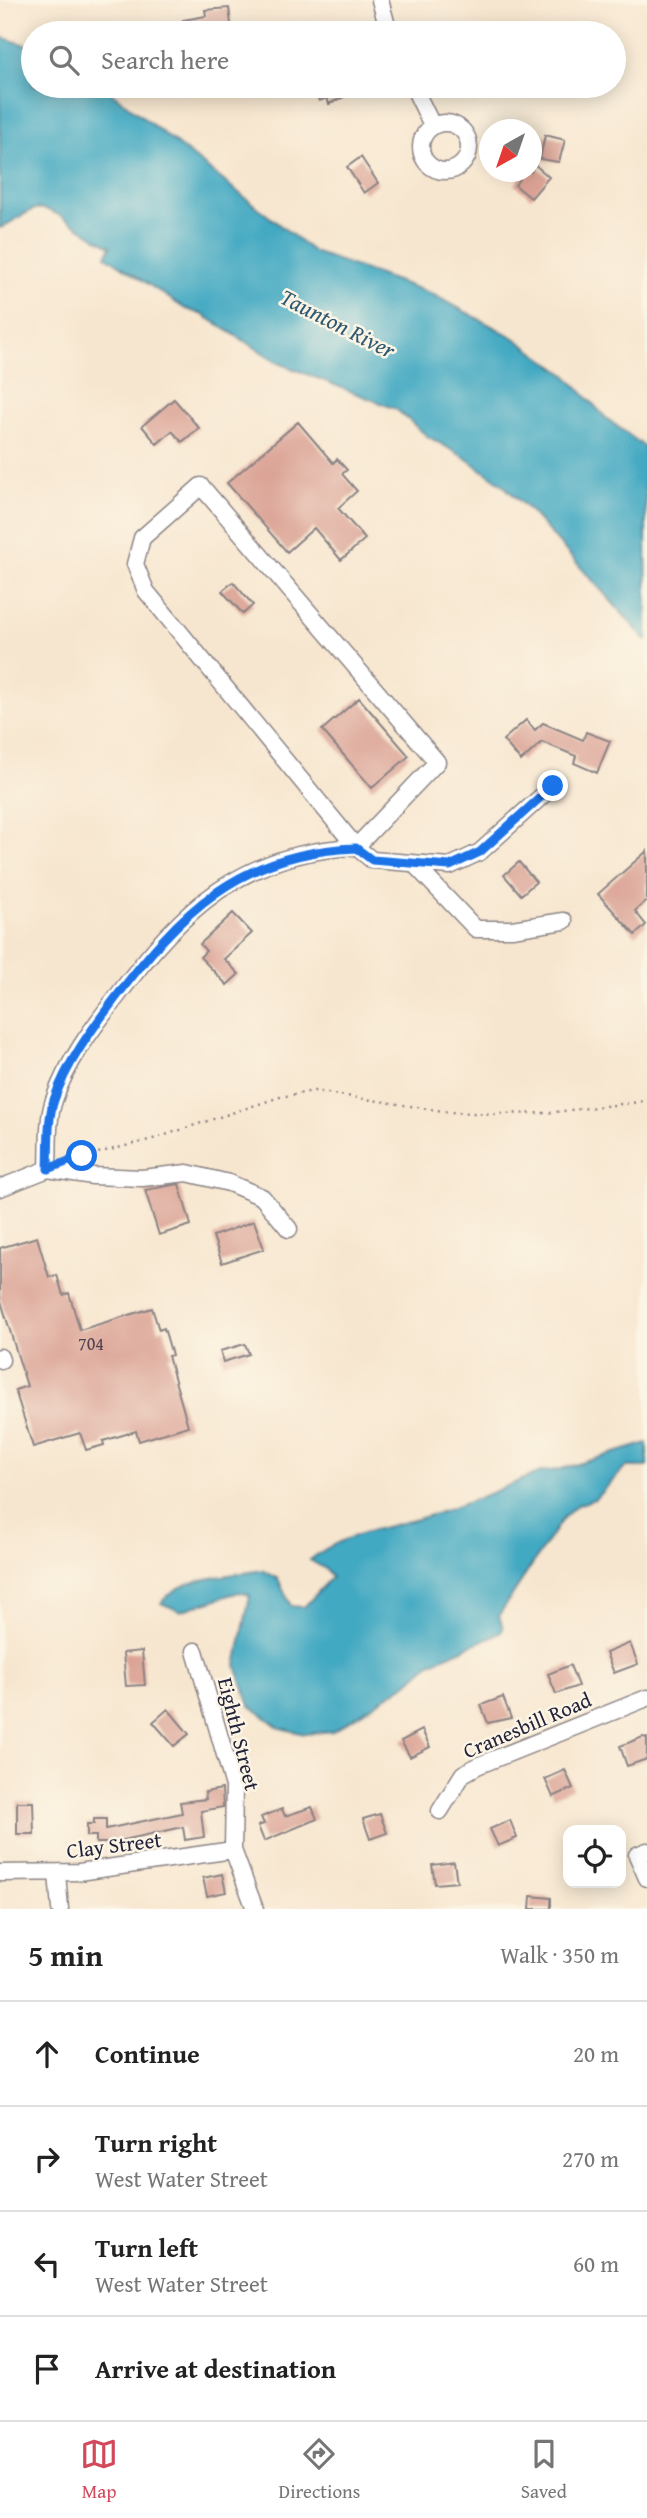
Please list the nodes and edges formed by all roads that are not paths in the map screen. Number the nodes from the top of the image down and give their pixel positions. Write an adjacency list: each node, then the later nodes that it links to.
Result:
1 (380, 0): 2 (street)
2 (386, 21)
3 (419, 98): 4 (street)
4 (432, 125)
5 (553, 786): 7 (street)
6 (356, 848): 6 (street); 7 (street); 9 (street)
7 (414, 864): 8 (street)
8 (564, 921)
9 (48, 1169): 10 (street); 11 (street)
10 (0, 1188)
11 (289, 1229)
12 (195, 1651): 15 (street, Eighth Street)
13 (647, 1698): 14 (street, Cranesbill Road)
14 (440, 1811)
15 (233, 1850): 18 (street, Clay Street); 21 (street, Eighth Street)
16 (647, 1851): 19 (street)
17 (0, 1873): 18 (street, Clay Street)
18 (57, 1873): 20 (street)
19 (647, 1878)
20 (60, 1909)
21 (255, 1909)

